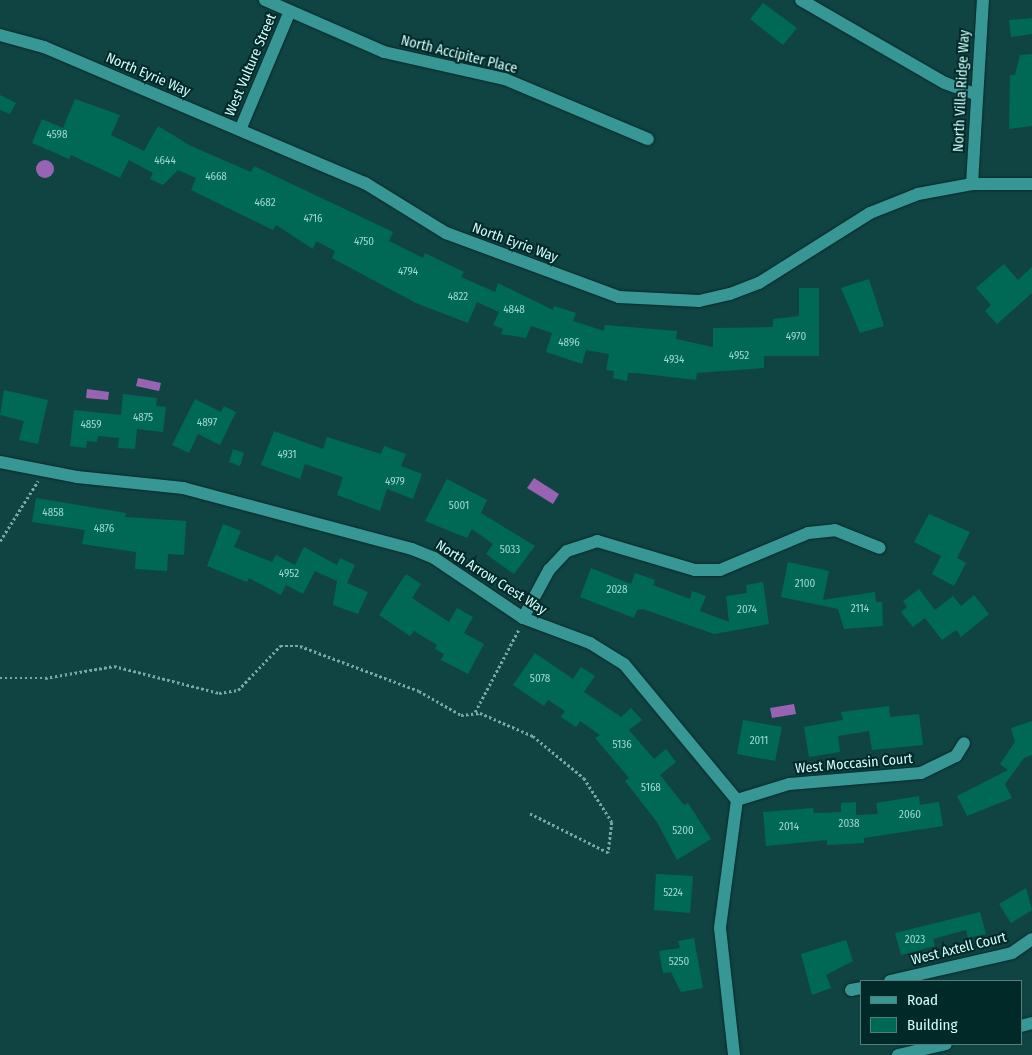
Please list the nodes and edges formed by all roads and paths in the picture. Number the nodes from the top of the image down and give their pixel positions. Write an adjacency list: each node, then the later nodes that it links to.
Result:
1 (265, 0): 4 (street, North Accipiter Place)
2 (801, 0): 6 (street)
3 (983, 0): 6 (street, North Villa Ridge Way)
4 (290, 11): 7 (street, West Vulture Street); 8 (street, North Accipiter Place)
5 (0, 35): 7 (street, North Eyrie Way)
6 (976, 94): 9 (street, North Villa Ridge Way)
7 (240, 130): 9 (street, North Eyrie Way)
8 (648, 139)
9 (972, 184): 10 (street, North Eyrie Way)
10 (1032, 184)
11 (0, 462): 15 (street, North Arrow Crest Way)
12 (39, 480): 13 (path)
13 (0, 541)
14 (880, 548): 15 (street)
15 (522, 622): 17 (path); 19 (street, North Arrow Crest Way)
16 (0, 678): 17 (path)
17 (475, 712): 20 (path)
18 (964, 743): 19 (street, West Moccasin Court)
19 (738, 800): 24 (street)
20 (528, 813)
21 (1032, 939): 22 (street, West Axtell Court)
22 (894, 980)
23 (942, 1045): 25 (street)
24 (734, 1055)
25 (898, 1055)

